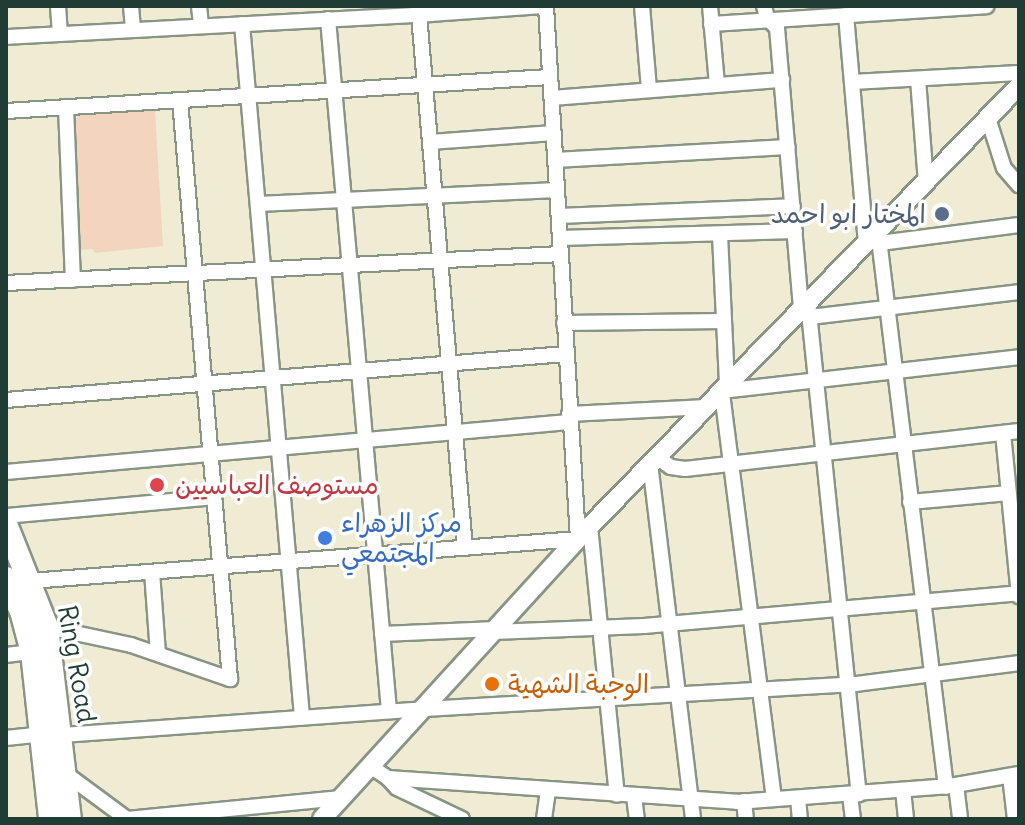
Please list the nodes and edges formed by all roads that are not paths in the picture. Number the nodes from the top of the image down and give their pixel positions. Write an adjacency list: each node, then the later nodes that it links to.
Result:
1 (58, 6): 19 (street)
2 (131, 6): 18 (street)
3 (199, 6): 17 (street)
4 (280, 6): 14 (street)
5 (545, 6): 10 (street); 22 (street)
6 (642, 6): 30 (street)
7 (710, 6): 16 (street)
8 (986, 6): 12 (street)
9 (356, 12): 10 (street); 13 (street)
10 (426, 12): 26 (street)
11 (766, 13): 12 (street); 16 (street); 24 (street)
12 (846, 15): 25 (street)
13 (328, 19): 14 (street); 29 (street)
14 (281, 22): 15 (street)
15 (242, 24): 17 (street); 31 (street)
16 (711, 24): 27 (street)
17 (201, 26): 18 (street)
18 (133, 30): 19 (street)
19 (60, 34): 20 (street)
20 (6, 37)
21 (1019, 73): 23 (street)
22 (550, 77): 26 (street); 32 (street)
23 (918, 79): 25 (street); 41 (street)
24 (782, 80): 27 (street); 39 (street)
25 (852, 82): 53 (street)
26 (425, 85): 29 (street); 38 (street)
27 (717, 85): 30 (street)
28 (1019, 86): 36 (main road)
29 (334, 90): 31 (street); 45 (street)
30 (649, 90): 32 (street)
31 (248, 96): 33 (street); 46 (street)
32 (552, 98): 37 (street)
33 (180, 100): 34 (street); 58 (street)
34 (66, 107): 35 (street); 59 (street)
35 (6, 111)
36 (988, 118): 41 (main road); 42 (street)
37 (554, 133): 38 (street); 40 (street)
38 (430, 142): 44 (street)
39 (788, 147): 40 (street); 47 (street)
40 (555, 160): 43 (street)
41 (926, 182): 53 (main road)
42 (1019, 185)
43 (557, 190): 44 (street); 48 (street)
44 (435, 196): 45 (street); 55 (street)
45 (343, 200): 46 (street); 56 (street)
46 (258, 204): 57 (street)
47 (793, 206): 48 (street); 50 (street)
48 (559, 216): 52 (street)
49 (1019, 225): 53 (street)
50 (795, 231): 51 (street); 63 (street)
51 (720, 235): 52 (street); 64 (street)
52 (560, 238): 54 (street)
53 (875, 239): 62 (street); 63 (main road)
54 (561, 254): 55 (street); 65 (street)
55 (440, 260): 56 (street); 68 (street)
56 (349, 265): 57 (street); 69 (street)
57 (264, 270): 58 (street); 71 (street)
58 (195, 273): 59 (street); 73 (street)
59 (73, 280): 60 (street)
60 (6, 283)
61 (1019, 292): 62 (street)
62 (887, 308): 63 (street); 70 (street)
63 (806, 310): 72 (street); 74 (main road)
64 (724, 321): 65 (street); 74 (street)
65 (564, 323): 66 (street)
66 (566, 354): 68 (street); 77 (street)
67 (1019, 357): 70 (street)
68 (449, 364): 69 (street); 79 (street)
69 (359, 371): 71 (street); 81 (street)
70 (895, 372): 72 (street); 82 (street)
71 (274, 378): 73 (street); 83 (street)
72 (816, 381): 74 (street); 84 (street)
73 (204, 384): 75 (street); 85 (street)
74 (725, 388): 76 (main road); 87 (street)
75 (6, 400)
76 (707, 407): 77 (street); 86 (main road)
77 (569, 418): 79 (street); 95 (street)
78 (1019, 431): 80 (street)
79 (455, 432): 81 (street); 96 (street)
80 (1003, 433): 82 (street); 89 (street)
81 (365, 440): 83 (street); 97 (street)
82 (903, 444): 84 (street); 91 (street)
83 (280, 448): 85 (street); 98 (street)
84 (824, 453): 87 (street); 105 (street)
85 (210, 454): 88 (street); 90 (street)
86 (654, 460): 87 (street); 95 (main road); 107 (street)
87 (731, 464): 106 (street)
88 (6, 472)
89 (1009, 493): 91 (street); 92 (street)
90 (214, 497): 93 (street); 99 (street)
91 (910, 502): 104 (street)
92 (1015, 508): 103 (street)
93 (6, 516)
94 (6, 524): 102 (highway, Ring Road)
95 (584, 533): 96 (street); 109 (street); 110 (main road)
96 (465, 548): 97 (street)
97 (375, 555): 98 (street); 111 (street)
98 (290, 561): 99 (street); 123 (street)
99 (220, 567): 100 (street); 113 (street)
100 (152, 572): 102 (street); 113 (street)
101 (6, 578): 112 (highway, Ring Road)
102 (30, 581): 108 (highway, Ring Road)
103 (1019, 594): 104 (street)
104 (923, 602): 105 (street); 116 (street)
105 (840, 609): 106 (street); 117 (street)
106 (751, 617): 107 (street); 118 (street)
107 (670, 624): 109 (street); 119 (street)
108 (47, 627): 113 (street); 124 (highway, Ring Road)
109 (600, 629): 110 (street); 120 (street)
110 (495, 630): 111 (street); 121 (main road)
111 (382, 634): 122 (street)
112 (32, 652): 114 (street); 124 (highway, Ring Road)
113 (158, 654)
114 (6, 655)
115 (1019, 663): 116 (street)
116 (932, 675): 117 (street); 130 (street)
117 (848, 685): 118 (street); 133 (street)
118 (760, 690): 119 (street); 138 (street)
119 (678, 695): 120 (street); 139 (street)
120 (608, 699): 121 (street); 134 (street)
121 (423, 709): 122 (street); 126 (main road)
122 (389, 711): 123 (street)
123 (302, 717): 124 (street)
124 (52, 735): 125 (street); 127 (highway, Ring Road); 142 (highway, Ring Road)
125 (6, 738)
126 (370, 766): 129 (street); 136 (main road)
127 (66, 774): 143 (highway, Ring Road); 144 (street)
128 (1015, 775): 130 (street); 154 (street)
129 (388, 778): 131 (street); 146 (street)
130 (951, 786): 132 (street); 153 (street)
131 (548, 790): 134 (street); 147 (street)
132 (903, 790): 133 (street); 152 (street)
133 (854, 794): 137 (street); 151 (street)
134 (617, 795): 135 (street)
135 (634, 796): 139 (street); 141 (street)
136 (341, 798): 144 (street); 145 (main road)
137 (798, 798): 138 (street); 150 (street)
138 (774, 799): 140 (street)
139 (691, 800): 140 (street); 148 (street)
140 (744, 801): 149 (street)
141 (637, 817)
142 (50, 819)
143 (70, 819)
144 (127, 819)
145 (322, 819)
146 (462, 819)
147 (544, 819)
148 (693, 819)
149 (746, 819)
150 (800, 819)
151 (853, 819)
152 (906, 819)
153 (960, 819)
154 (1015, 819)

